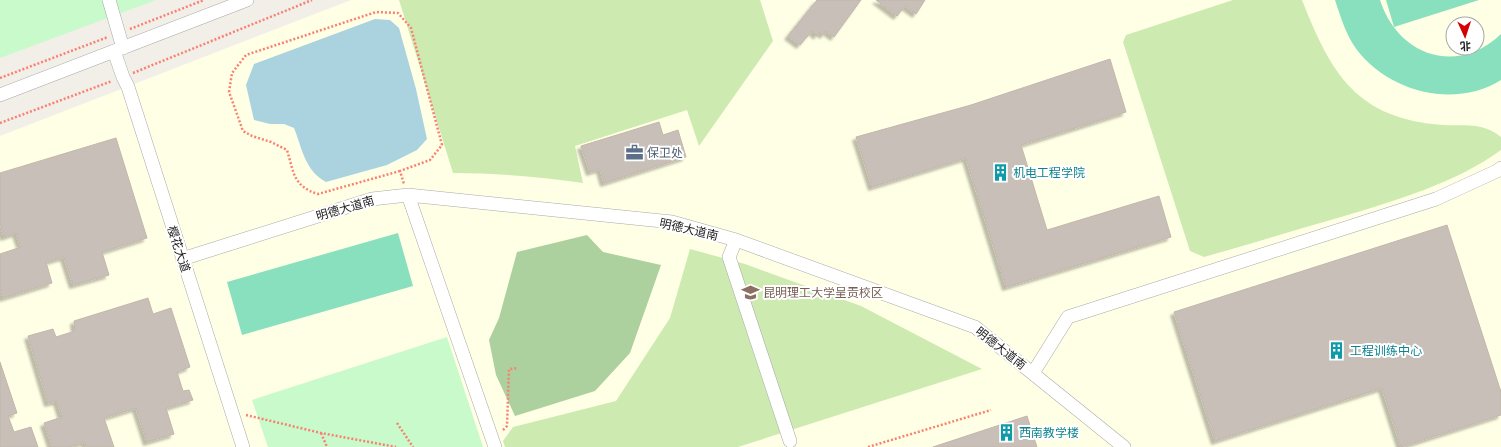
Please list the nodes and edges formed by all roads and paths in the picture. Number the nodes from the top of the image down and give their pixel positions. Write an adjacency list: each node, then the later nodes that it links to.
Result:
1 (109, 0): 5 (street, 樱花大道)
2 (204, 0): 5 (path)
3 (247, 0): 6 (street)
4 (312, 0): 7 (path)
5 (119, 33): 6 (street, 樱花大道); 8 (path)
6 (119, 49): 7 (street, 樱花大道); 9 (street)
7 (123, 77): 10 (path); 15 (street, 樱花大道)
8 (0, 78)
9 (0, 94)
10 (0, 123)
11 (1501, 168): 17 (street)
12 (400, 171): 12 (path); 13 (path)
13 (408, 196): 14 (street, 明德大道南); 15 (street, 明德大道南); 23 (street)
14 (736, 240): 17 (street, 明德大道南); 22 (street)
15 (182, 259): 19 (street, 樱花大道)
16 (518, 368): 23 (path)
17 (1033, 373): 29 (street, 明德大道南)
18 (991, 410): 28 (path)
19 (232, 412): 21 (path); 24 (street, 樱花大道)
20 (397, 423): 27 (path)
21 (321, 433): 25 (path); 26 (path)
22 (790, 441)
23 (494, 444)
24 (243, 447)
25 (327, 447)
26 (396, 447)
27 (413, 447)
28 (868, 447)
29 (1124, 447)

